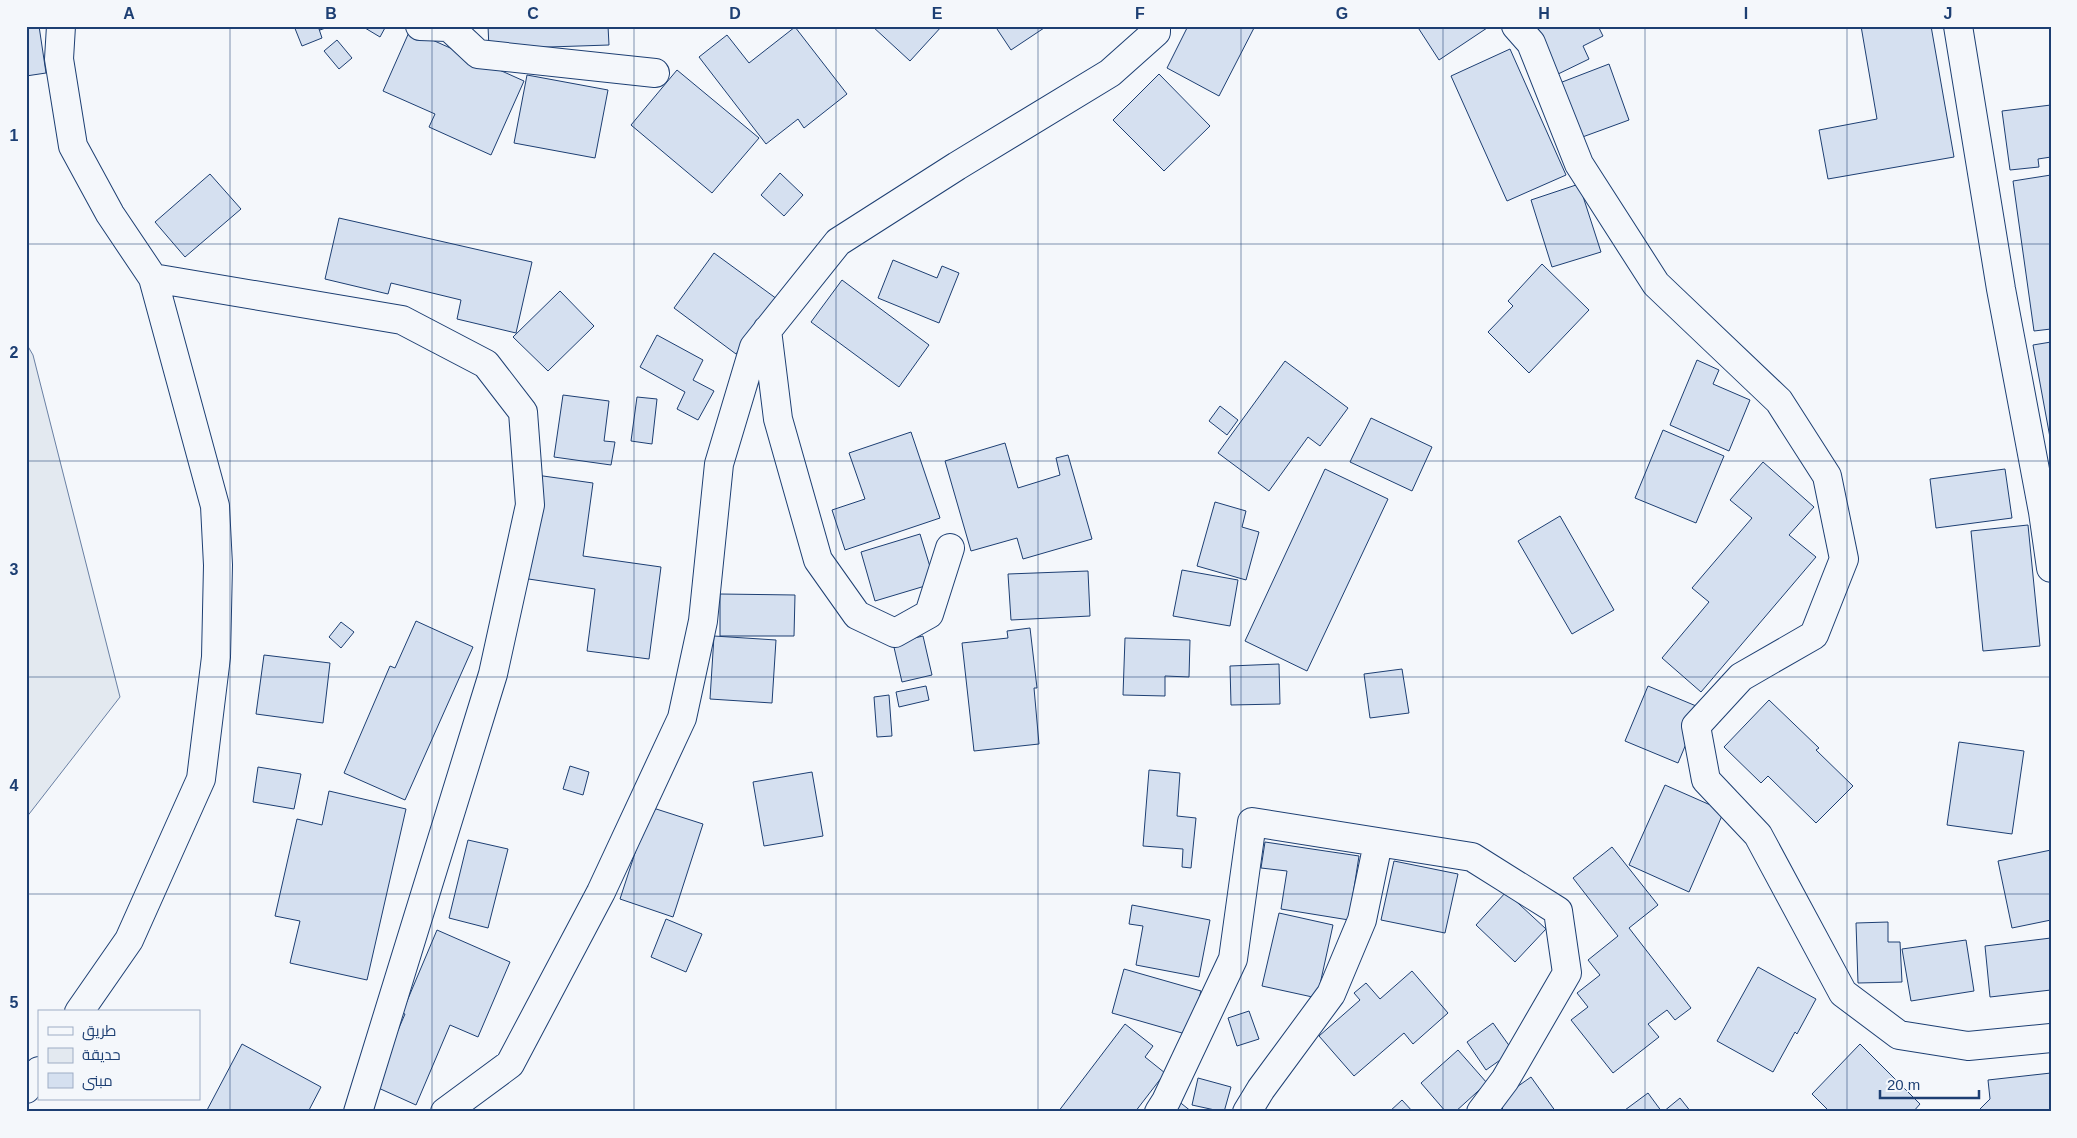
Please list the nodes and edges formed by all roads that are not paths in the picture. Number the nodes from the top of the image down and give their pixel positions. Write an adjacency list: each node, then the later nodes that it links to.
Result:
1 (61, 26): 8 (street)
2 (420, 26): 6 (street)
3 (1156, 26): 9 (street)
4 (1516, 26): 14 (street)
5 (1958, 26): 11 (street)
6 (447, 27): 7 (street)
7 (654, 73)
8 (153, 278): 13 (street); 17 (street)
9 (767, 330): 10 (street); 18 (street)
10 (950, 548)
11 (2051, 568)
12 (1378, 843): 19 (street); 20 (street); 21 (street)
13 (81, 1010)
14 (2051, 1038)
15 (38, 1072): 16 (street)
16 (26, 1089)
17 (358, 1112)
18 (445, 1112)
19 (1159, 1112)
20 (1247, 1112)
21 (1481, 1112)

